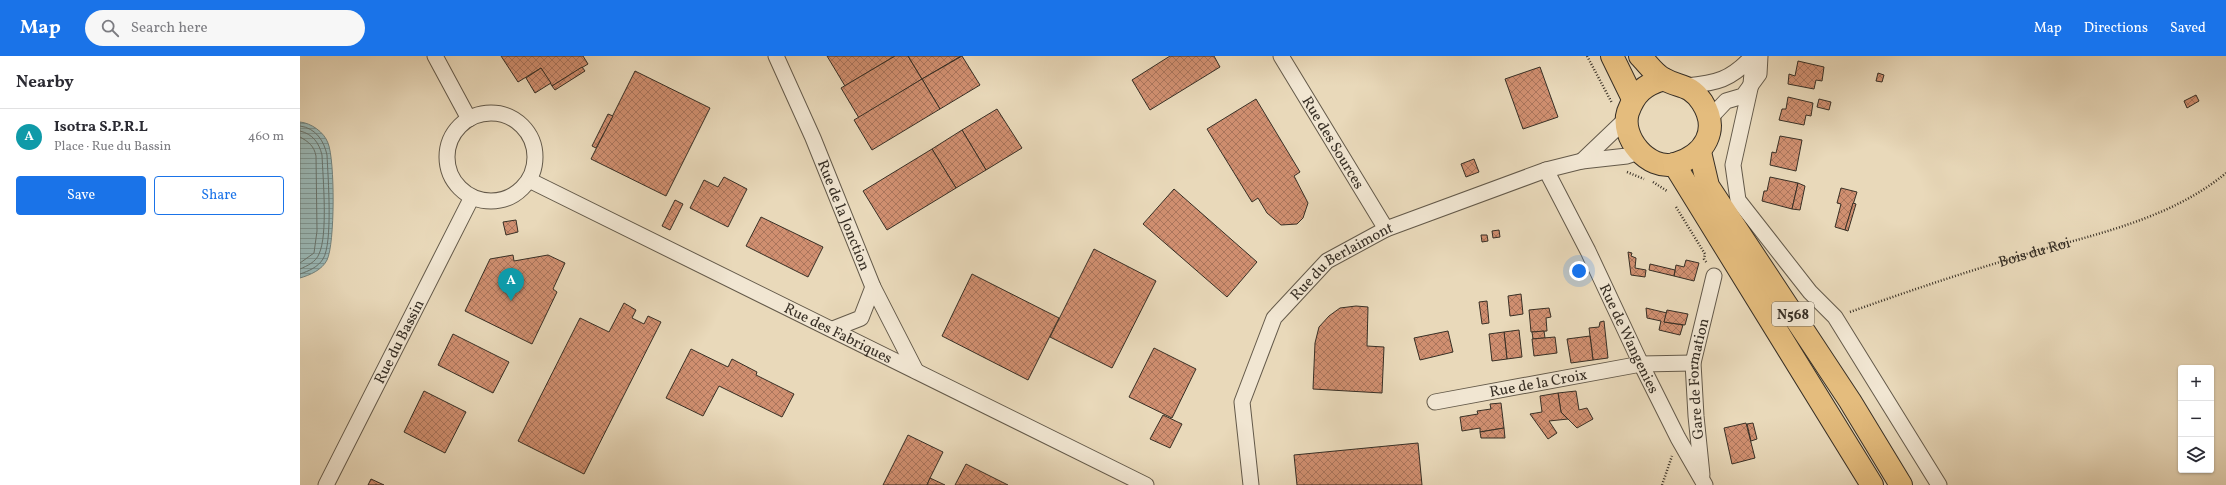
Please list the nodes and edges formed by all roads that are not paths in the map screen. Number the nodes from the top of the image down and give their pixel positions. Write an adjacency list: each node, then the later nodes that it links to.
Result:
1 (435, 56): 14 (street)
2 (776, 56): 24 (street, Rue de la Jonction)
3 (1281, 56): 22 (street, Rue des Sources)
4 (1612, 56): 11 (highway)
5 (1640, 56): 8 (highway)
6 (1760, 56): 9 (street)
7 (1750, 60): 9 (street); 10 (street)
8 (1664, 79): 10 (highway); 11 (highway)
9 (1752, 84): 13 (street); 36 (street)
10 (1686, 86): 13 (highway)
11 (1633, 98): 12 (highway)
12 (1619, 115): 15 (highway); 17 (street, Rue du Berlaimont)
13 (1710, 118): 16 (highway)
14 (469, 119): 20 (street); 21 (street)
15 (1639, 152): 17 (street, Rue du Berlaimont); 18 (highway)
16 (1700, 152): 18 (highway); 35 (highway, N568)
17 (1582, 161): 19 (street, Rue du Berlaimont)
18 (1674, 164): 34 (highway, N568)
19 (1546, 170): 22 (street, Rue du Berlaimont); 26 (street, Rue de Wangenies)
20 (529, 180): 21 (street); 25 (street, Rue des Fabriques)
21 (472, 197): 31 (street, Rue du Bassin)
22 (1386, 229): 33 (street, Rue du Berlaimont)
23 (1714, 276): 27 (street, Gare de Formation)
24 (873, 288): 25 (street); 28 (street, Rue de la Jonction)
25 (833, 329): 28 (street, Rue des Fabriques)
26 (1641, 364): 27 (street, Rue de la Croix); 29 (street, Rue de la Croix); 30 (street, Rue de Wangenies)
27 (1693, 364): 30 (street, Gare de Formation)
28 (916, 371): 32 (street, Rue des Fabriques)
29 (1436, 402)
30 (1704, 484)
31 (326, 485)
32 (1146, 485)
33 (1251, 485)
34 (1872, 485)
35 (1901, 485)
36 (1939, 485)

